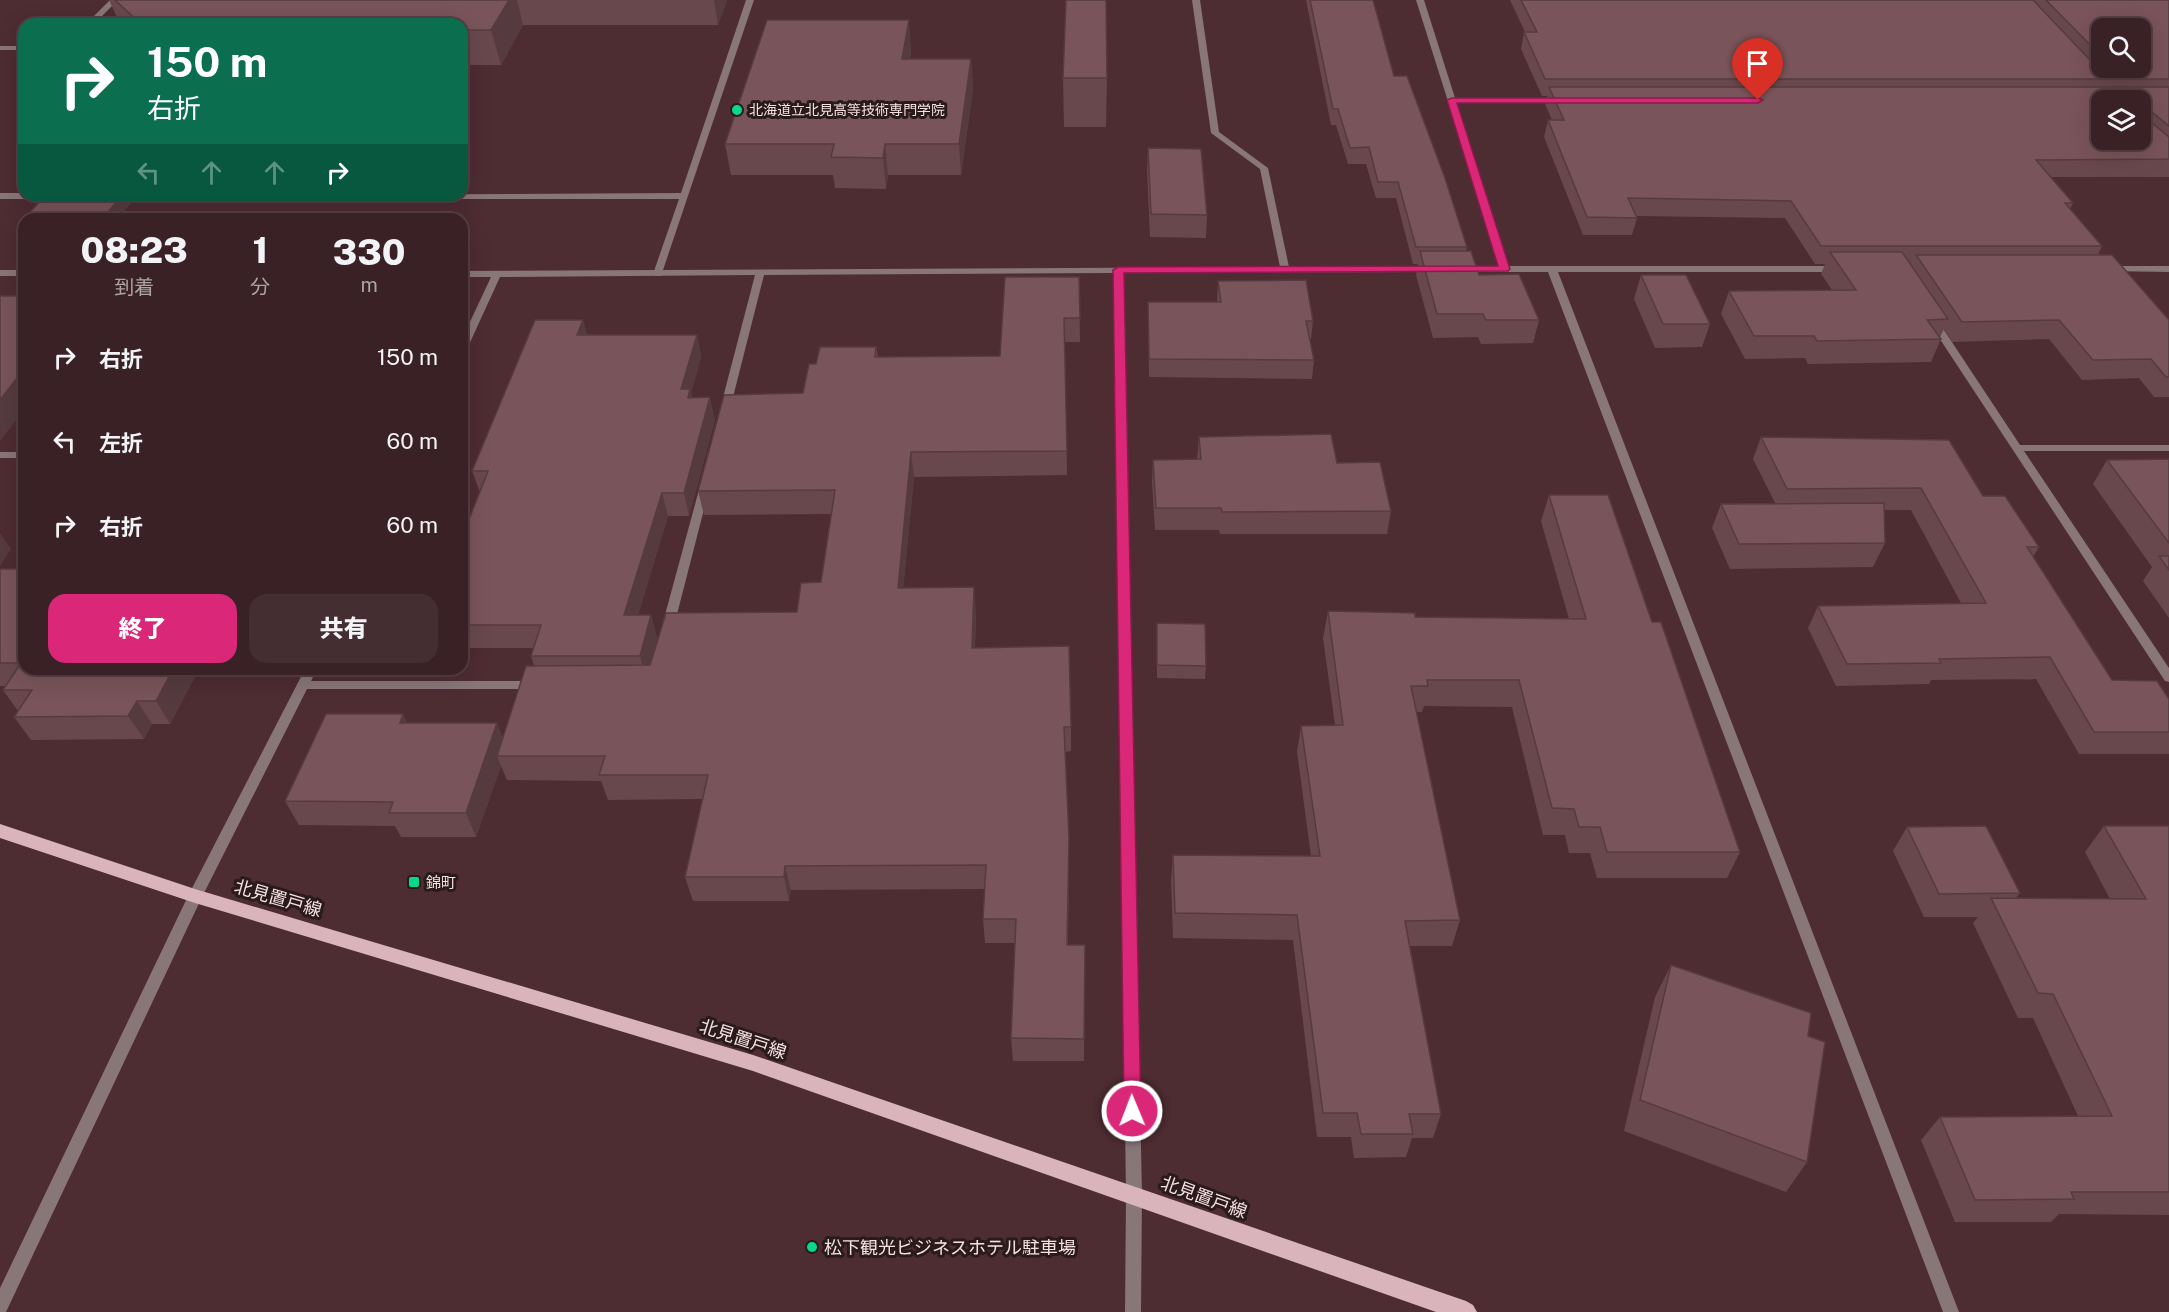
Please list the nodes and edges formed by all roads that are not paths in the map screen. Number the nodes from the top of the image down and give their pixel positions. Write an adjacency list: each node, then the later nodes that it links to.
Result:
1 (114, 0): 5 (street)
2 (750, 0): 13 (street)
3 (1196, 0): 14 (street)
4 (1420, 0): 8 (street)
5 (96, 18)
6 (0, 48): 7 (street)
7 (18, 48)
8 (1452, 100): 9 (street); 15 (street)
9 (1570, 100)
10 (0, 196): 11 (street)
11 (18, 196)
12 (468, 196): 13 (street)
13 (684, 196): 26 (street)
14 (1285, 269): 15 (street); 20 (street)
15 (1505, 269): 16 (street)
16 (1552, 269): 17 (street); 46 (street)
17 (1849, 269)
18 (2098, 269): 19 (street)
19 (2169, 269)
20 (1118, 270): 23 (street); 42 (street)
21 (0, 273): 22 (street)
22 (18, 273)
23 (760, 273): 26 (street); 29 (street)
24 (468, 274): 25 (street)
25 (497, 274): 26 (street); 28 (street)
26 (658, 274)
27 (1924, 309): 30 (street)
28 (468, 336)
29 (722, 422)
30 (2018, 448): 31 (street); 37 (street)
31 (2169, 448)
32 (0, 455): 33 (street)
33 (18, 455)
34 (706, 479): 35 (street)
35 (664, 639)
36 (308, 675): 38 (street)
37 (2169, 678)
38 (304, 685): 39 (street); 41 (street)
39 (548, 685)
40 (0, 831): 41 (main road, 北見置戸線)
41 (195, 896): 42 (main road, 北見置戸線); 43 (street)
42 (1134, 1194): 44 (street); 45 (main road, 北見置戸線)
43 (0, 1306)
44 (1133, 1312)
45 (1466, 1312)
46 (1951, 1312)

